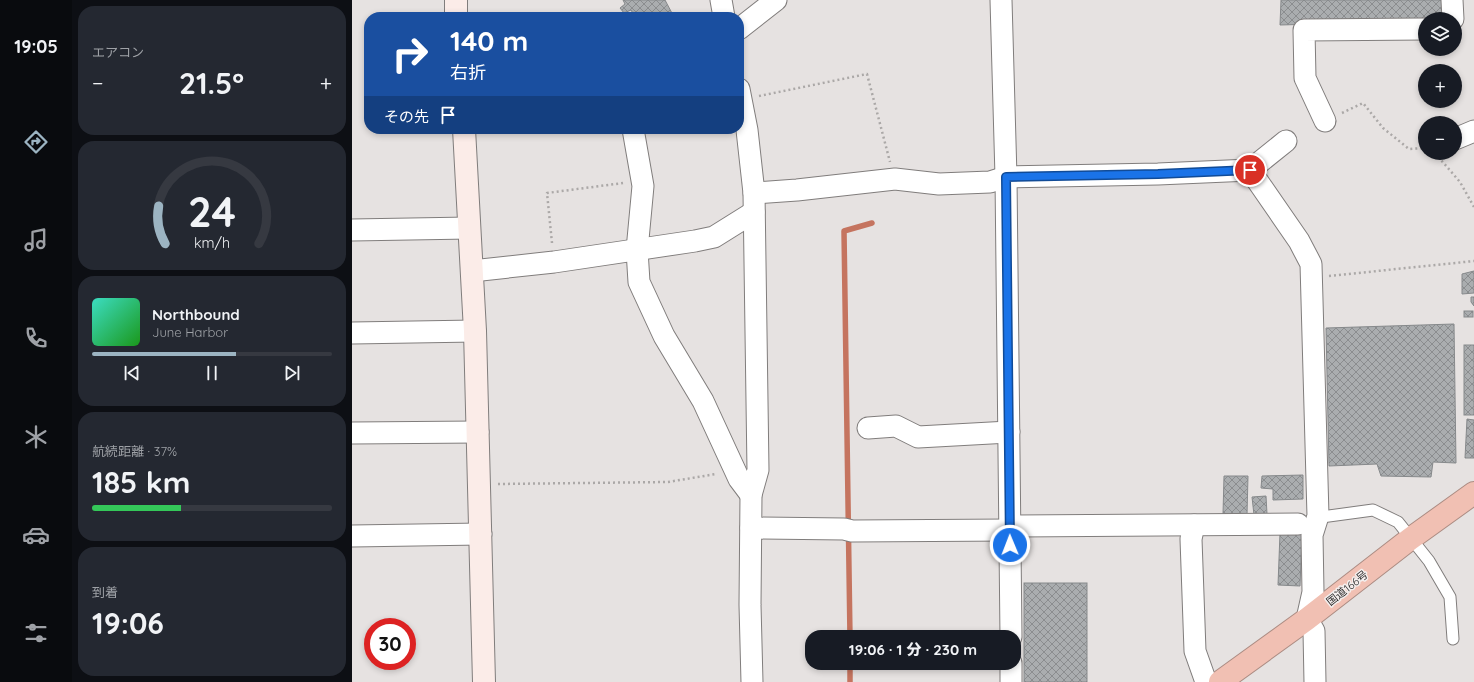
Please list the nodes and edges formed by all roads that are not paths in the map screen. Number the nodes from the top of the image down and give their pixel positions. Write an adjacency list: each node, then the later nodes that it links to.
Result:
1 (456, 0): 6 (street)
2 (721, 0): 7 (street)
3 (776, 0): 9 (street)
4 (1001, 0): 19 (street)
5 (1452, 0): 8 (street)
6 (456, 12)
7 (723, 12)
8 (1453, 12)
9 (744, 25)
10 (1418, 29): 12 (street)
11 (744, 115): 20 (street)
12 (1325, 121)
13 (1474, 131): 16 (street)
14 (464, 134): 21 (street)
15 (633, 134): 23 (street)
16 (1462, 136)
17 (1286, 141): 18 (street)
18 (1250, 170): 19 (street); 33 (street)
19 (1006, 177): 20 (street); 29 (street)
20 (754, 203): 23 (street); 32 (street)
21 (469, 228): 22 (street); 24 (street)
22 (352, 230)
23 (637, 250): 24 (street); 32 (street)
24 (472, 271): 25 (street)
25 (475, 331): 26 (street); 28 (street)
26 (352, 333)
27 (868, 428): 29 (street)
28 (478, 432): 30 (street); 38 (street)
29 (1009, 432): 37 (street)
30 (352, 434)
31 (1474, 492): 40 (highway, 国道166号)
32 (751, 495): 36 (street)
33 (1318, 516): 34 (lane); 40 (lane); 41 (street)
34 (1298, 524): 35 (street)
35 (1194, 525): 37 (street); 48 (street)
36 (751, 528): 37 (street); 46 (street)
37 (1010, 528): 42 (street)
38 (481, 534): 39 (street); 45 (street)
39 (352, 536)
40 (1410, 539): 41 (highway, 国道166号); 43 (lane)
41 (1308, 619): 49 (highway, 国道166号); 50 (street)
42 (1011, 630)
43 (1453, 639)
44 (1011, 670): 47 (street)
45 (484, 682)
46 (752, 682)
47 (1011, 682)
48 (1206, 682)
49 (1220, 682)
50 (1315, 682)

